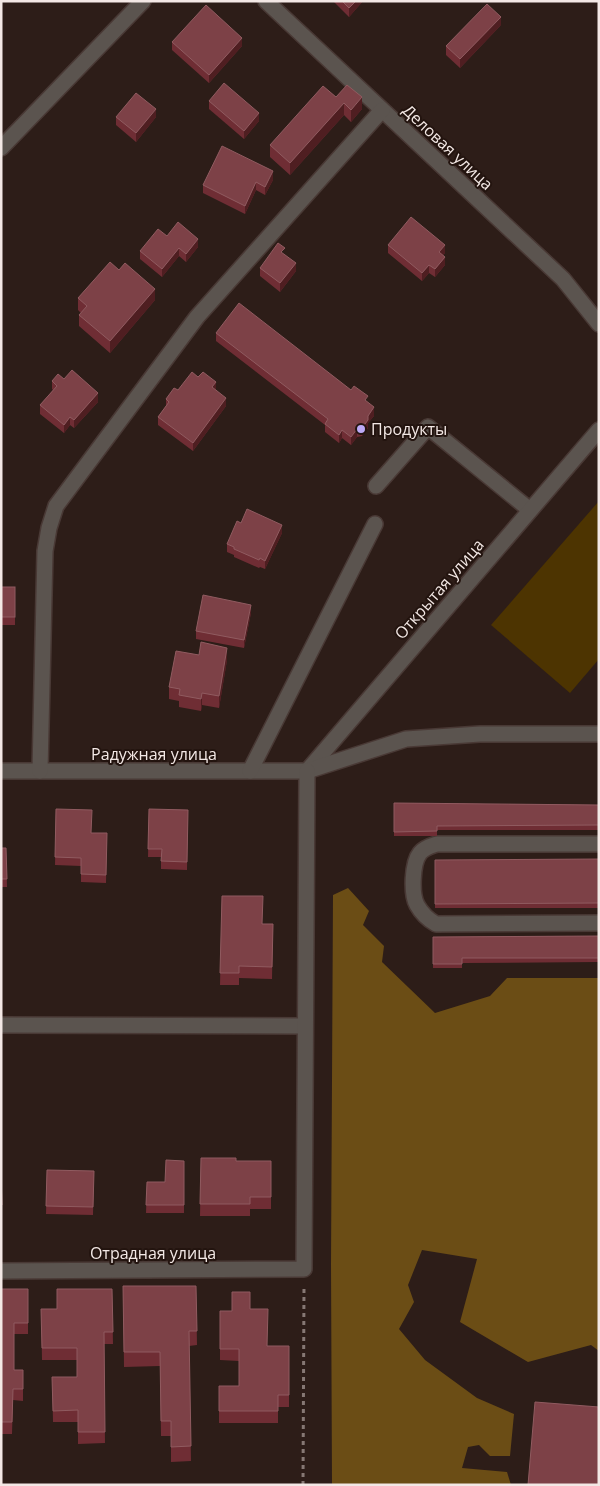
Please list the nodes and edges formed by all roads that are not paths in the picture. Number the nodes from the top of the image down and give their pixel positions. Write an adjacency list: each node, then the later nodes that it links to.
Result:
1 (143, 1): 4 (street)
2 (266, 1): 3 (street, Деловая улица)
3 (382, 110): 5 (street, Деловая улица); 12 (street)
4 (1, 148)
5 (599, 324)
6 (599, 430): 8 (street, Открытая улица)
7 (376, 486): 8 (street)
8 (530, 510): 14 (street, Открытая улица)
9 (375, 524): 13 (street)
10 (599, 734): 14 (street, Радужная улица)
11 (1, 771): 12 (street, Радужная улица)
12 (40, 771): 13 (street, Радужная улица)
13 (250, 771): 14 (street, Радужная улица)
14 (307, 771): 18 (street)
15 (599, 844): 16 (street)
16 (599, 923)
17 (1, 1025): 18 (street)
18 (305, 1026): 19 (street, Отрадная улица)
19 (1, 1271)

